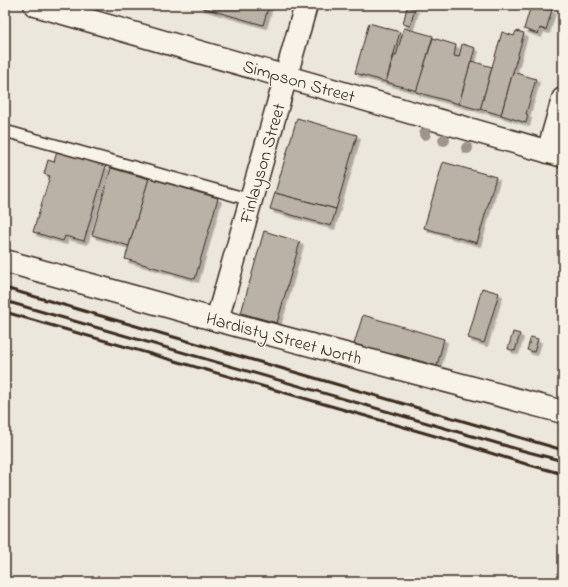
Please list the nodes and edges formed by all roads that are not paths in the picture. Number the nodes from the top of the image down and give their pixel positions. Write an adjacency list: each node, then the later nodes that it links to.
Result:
1 (35, 5): 3 (street, Simpson Street)
2 (306, 5): 3 (street, Finlayson Street)
3 (286, 77): 6 (street, Simpson Street); 7 (street, Finlayson Street)
4 (563, 99): 6 (street)
5 (5, 131): 7 (lane)
6 (555, 154)
7 (251, 200): 9 (street, Finlayson Street)
8 (5, 261): 9 (street, Hardisty Street North)
9 (217, 320): 10 (street, Hardisty Street North)
10 (563, 412)

